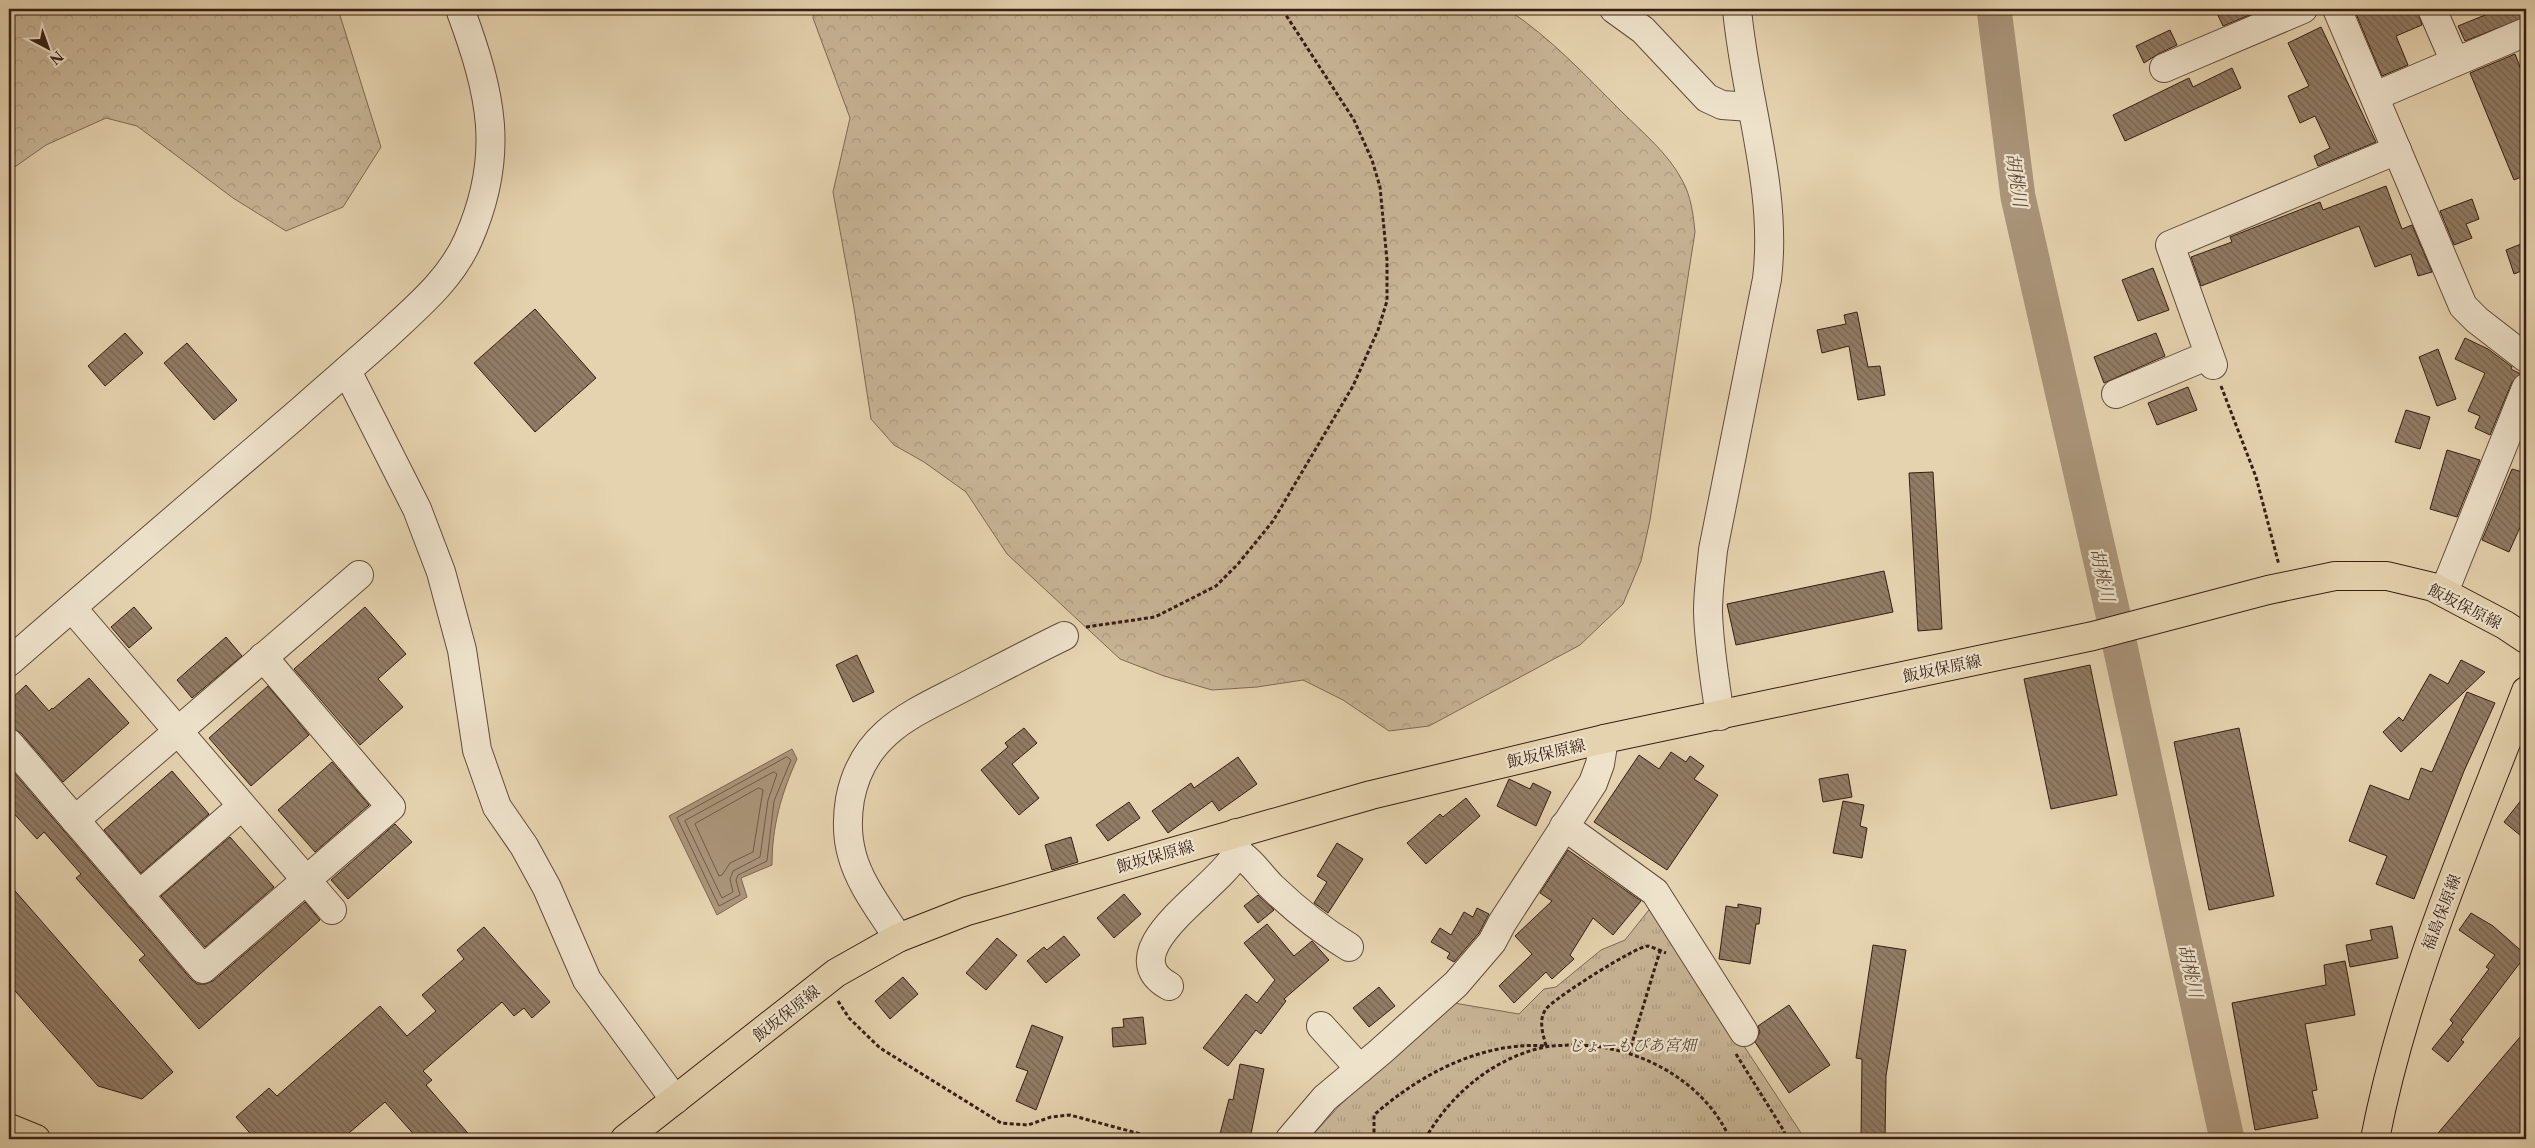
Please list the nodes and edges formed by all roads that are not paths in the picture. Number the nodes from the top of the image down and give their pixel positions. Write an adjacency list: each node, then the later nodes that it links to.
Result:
1 (460, 9): 14 (street)
2 (1614, 9): 11 (street)
3 (1737, 9): 11 (street)
4 (2303, 9): 9 (street)
5 (2337, 9): 10 (street)
6 (2432, 9): 8 (street)
7 (2526, 32): 8 (street)
8 (2455, 62): 10 (street)
9 (2164, 68)
10 (2375, 96): 12 (street)
11 (1751, 107): 25 (street)
12 (2397, 150): 13 (street); 16 (street)
13 (2526, 358)
14 (347, 371): 19 (street); 42 (street)
15 (2526, 388): 18 (street)
16 (2116, 394)
17 (359, 575): 22 (street)
18 (2444, 592): 21 (main road, 飯坂保原線); 25 (main road, 飯坂保原線)
19 (72, 608): 23 (street); 26 (street)
20 (1064, 636): 36 (street)
21 (2526, 639)
22 (263, 657): 26 (street); 33 (street)
23 (9, 662)
24 (2526, 691): 47 (main road, 福島保原線)
25 (1720, 716): 27 (main road, 飯坂保原線)
26 (178, 731): 29 (street); 30 (street)
27 (1604, 739): 31 (street); 32 (main road, 飯坂保原線)
28 (9, 743): 30 (street)
29 (242, 806): 33 (street); 34 (street)
30 (75, 820): 34 (street)
31 (1564, 826): 40 (street); 41 (street)
32 (1236, 842): 36 (main road, 飯坂保原線); 37 (street); 38 (street)
33 (306, 880): 34 (street); 35 (street)
34 (139, 894)
35 (332, 910)
36 (898, 938): 42 (main road, 飯坂保原線)
37 (1349, 947)
38 (1169, 986)
39 (1321, 1026): 41 (street)
40 (1738, 1040)
41 (1360, 1069): 46 (street)
42 (675, 1100): 45 (main road, 飯坂保原線)
43 (9, 1128): 44 (main road)
44 (36, 1139)
45 (625, 1139)
46 (1290, 1139)
47 (2375, 1139)

